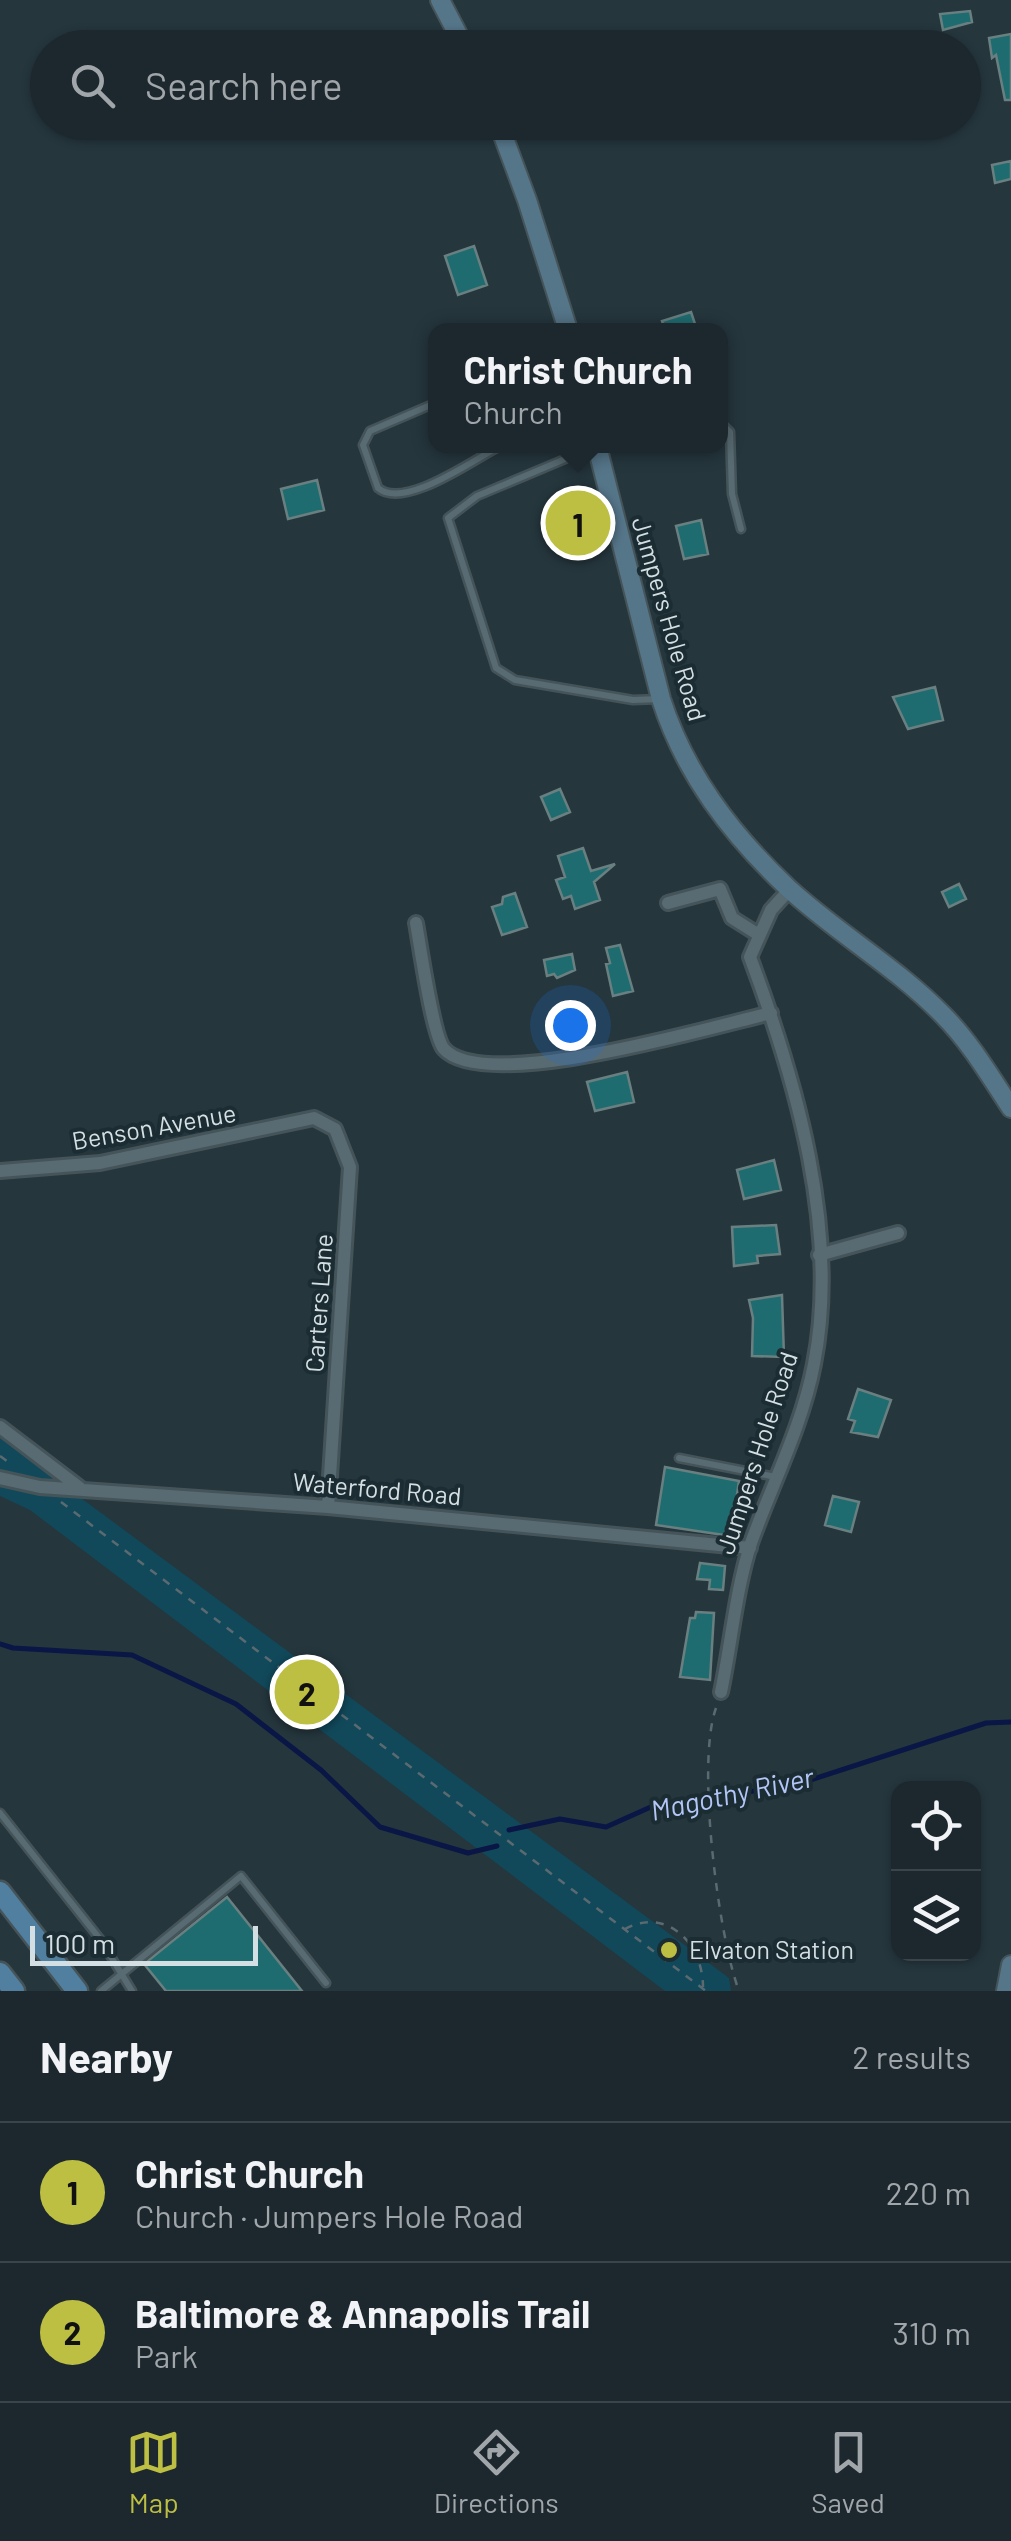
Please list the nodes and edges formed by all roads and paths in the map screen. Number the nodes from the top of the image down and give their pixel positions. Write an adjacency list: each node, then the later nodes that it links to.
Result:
1 (440, 0): 2 (main road)
2 (456, 30)
3 (504, 140): 4 (main road)
4 (566, 323)
5 (428, 406): 7 (lane)
6 (728, 430): 10 (lane)
7 (487, 453)
8 (580, 453): 11 (lane)
9 (599, 453): 11 (main road, Jumpers Hole Road)
10 (741, 530)
11 (661, 698): 12 (main road, Jumpers Hole Road)
12 (790, 889): 15 (street); 17 (main road, Jumpers Hole Road)
13 (668, 903): 15 (street)
14 (416, 923): 16 (street)
15 (760, 935): 16 (street, Jumpers Hole Road)
16 (770, 1013): 21 (street, Jumpers Hole Road)
17 (1011, 1108)
18 (314, 1118): 19 (street, Benson Avenue); 28 (street, Carters Lane)
19 (0, 1170)
20 (898, 1233): 21 (street)
21 (819, 1255): 24 (street, Jumpers Hole Road)
22 (0, 1427): 27 (street)
23 (679, 1458): 24 (lane)
24 (777, 1477): 29 (street, Jumpers Hole Road)
25 (0, 1478): 26 (street, Waterford Road)
26 (40, 1487): 27 (street, Waterford Road); 33 (path)
27 (80, 1488): 28 (street, Waterford Road)
28 (328, 1506): 29 (street, Waterford Road)
29 (750, 1548): 30 (street, Jumpers Hole Road)
30 (721, 1692): 41 (path)
31 (0, 1813): 35 (lane)
32 (0, 1892): 38 (main road)
33 (625, 1929): 37 (path); 37 (path)
34 (1011, 1965): 42 (main road)
35 (121, 1976): 36 (lane); 39 (lane); 40 (lane)
36 (326, 1983)
37 (705, 1990)
38 (77, 1991)
39 (100, 1991)
40 (132, 1991)
41 (739, 1991)
42 (1006, 1991)

